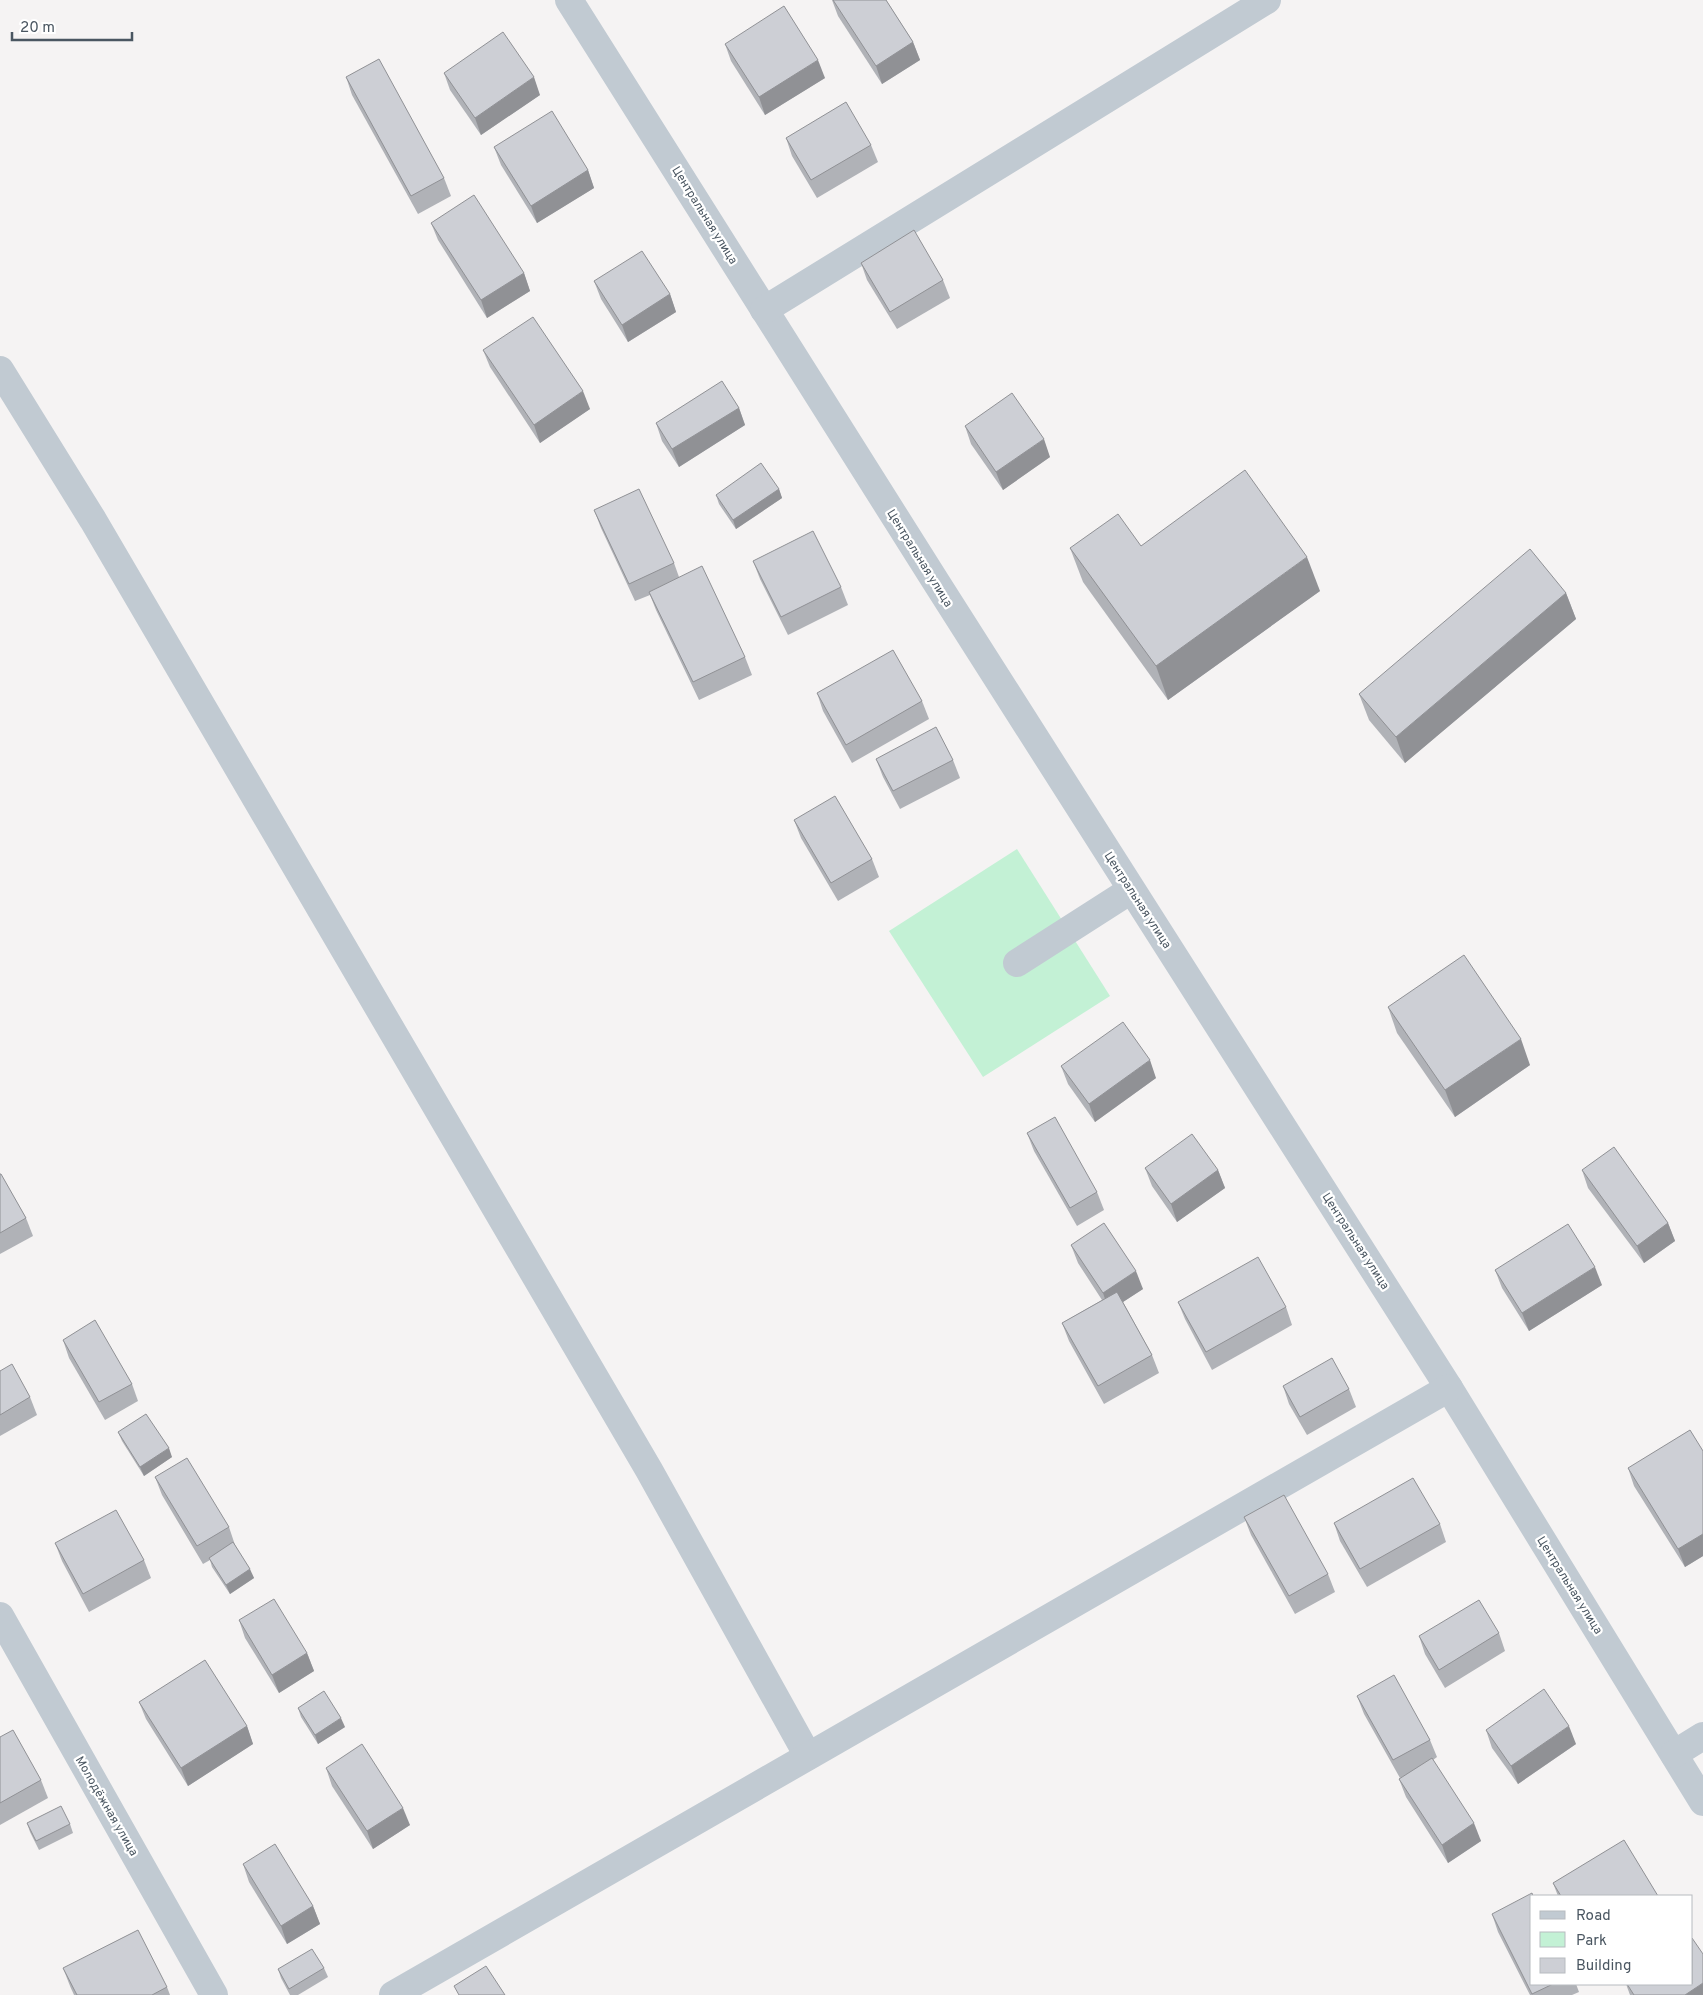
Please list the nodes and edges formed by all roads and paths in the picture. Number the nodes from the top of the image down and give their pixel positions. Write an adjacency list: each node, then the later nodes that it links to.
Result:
1 (569, 0): 3 (street, Центральная улица)
2 (1267, 0): 3 (street)
3 (764, 310): 5 (street, Центральная улица)
4 (0, 370): 11 (street)
5 (1131, 890): 6 (street); 7 (street, Центральная улица)
6 (1017, 963)
7 (1449, 1388): 10 (street, Центральная улица); 11 (street)
8 (0, 1616): 13 (street, Молодёжная улица)
9 (1703, 1736): 10 (street)
10 (1674, 1754): 12 (street, Центральная улица)
11 (808, 1756): 14 (street)
12 (1703, 1802)
13 (214, 1995)
14 (392, 1995)

